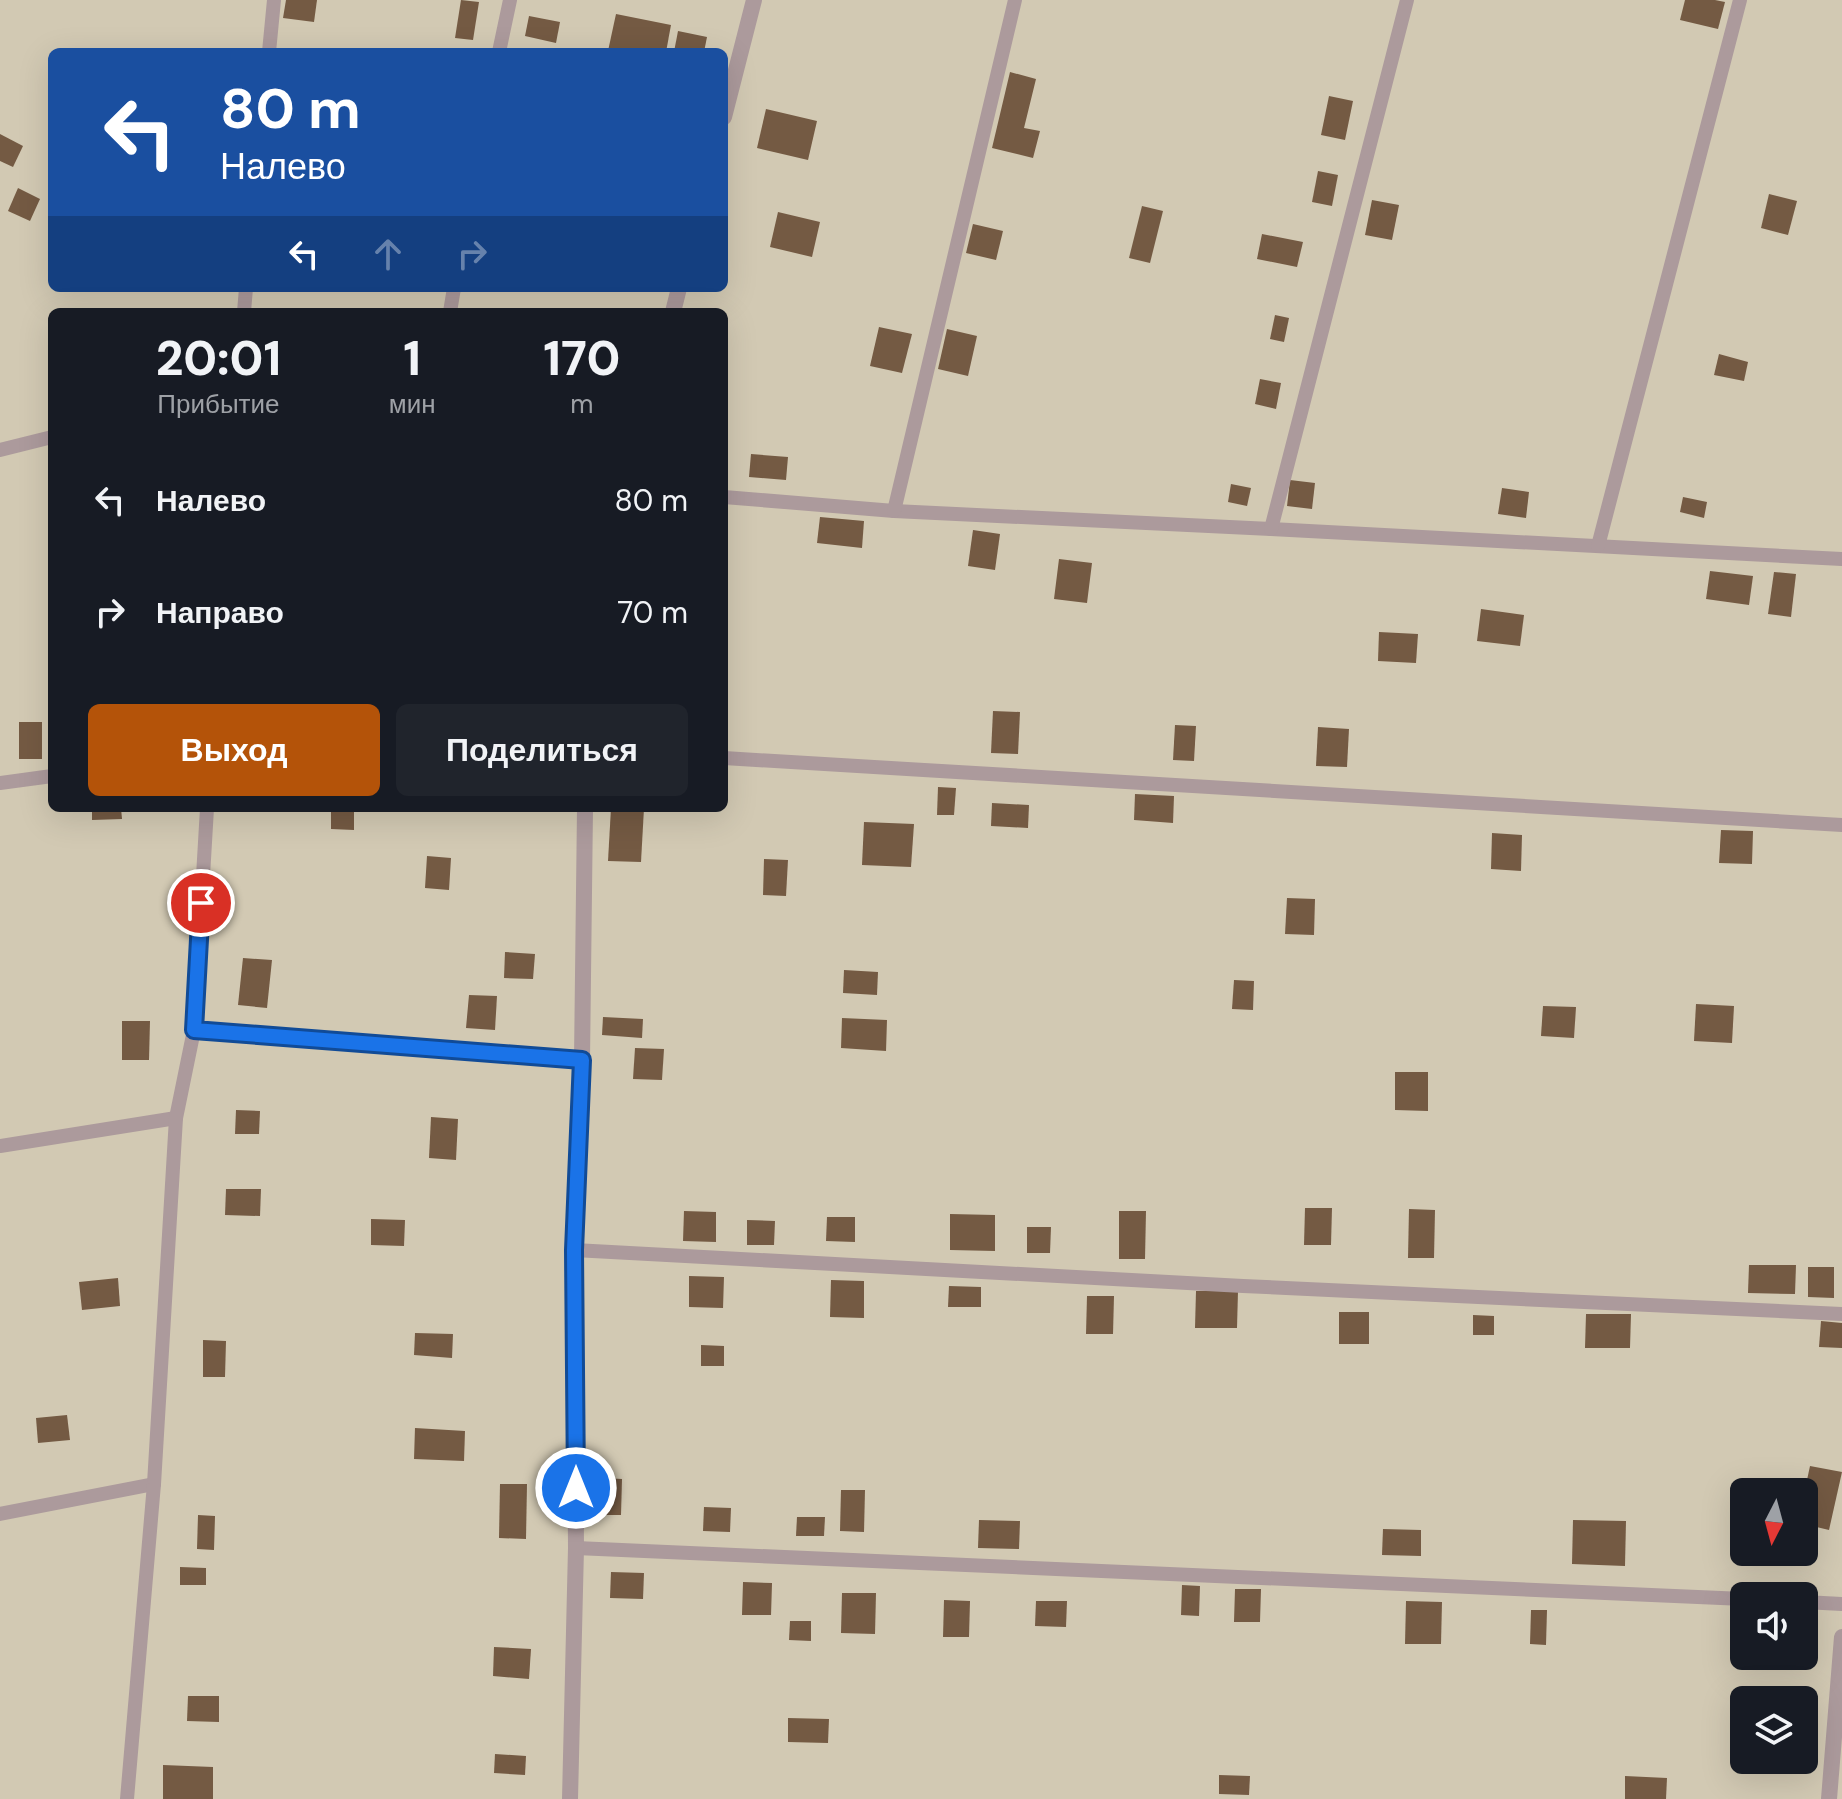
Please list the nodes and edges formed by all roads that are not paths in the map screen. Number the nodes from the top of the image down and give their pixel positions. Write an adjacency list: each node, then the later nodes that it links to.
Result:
1 (274, 0): 7 (lane)
2 (510, 0): 8 (lane)
3 (754, 0): 9 (street)
4 (1015, 0): 13 (lane)
5 (1407, 0): 14 (lane)
6 (1740, 0): 15 (lane)
7 (269, 48)
8 (500, 48)
9 (728, 89)
10 (48, 438): 11 (lane)
11 (0, 450)
12 (728, 497): 13 (lane)
13 (894, 511): 14 (lane)
14 (1271, 529): 15 (lane)
15 (1598, 546): 16 (lane)
16 (1842, 559)
17 (728, 758): 22 (lane)
18 (48, 777): 19 (lane)
19 (0, 783)
20 (207, 812): 23 (lane)
21 (585, 812): 24 (street)
22 (1842, 825)
23 (194, 1030): 24 (lane); 25 (lane)
24 (582, 1060): 27 (street)
25 (176, 1118): 26 (lane); 29 (lane)
26 (0, 1146)
27 (574, 1250): 28 (lane); 31 (street)
28 (1842, 1314)
29 (154, 1484): 30 (lane); 36 (lane)
30 (0, 1514)
31 (576, 1548): 32 (lane); 37 (street)
32 (1730, 1598)
33 (1818, 1603): 34 (lane)
34 (1842, 1604)
35 (1842, 1637): 38 (street)
36 (127, 1799)
37 (570, 1799)
38 (1829, 1799)

